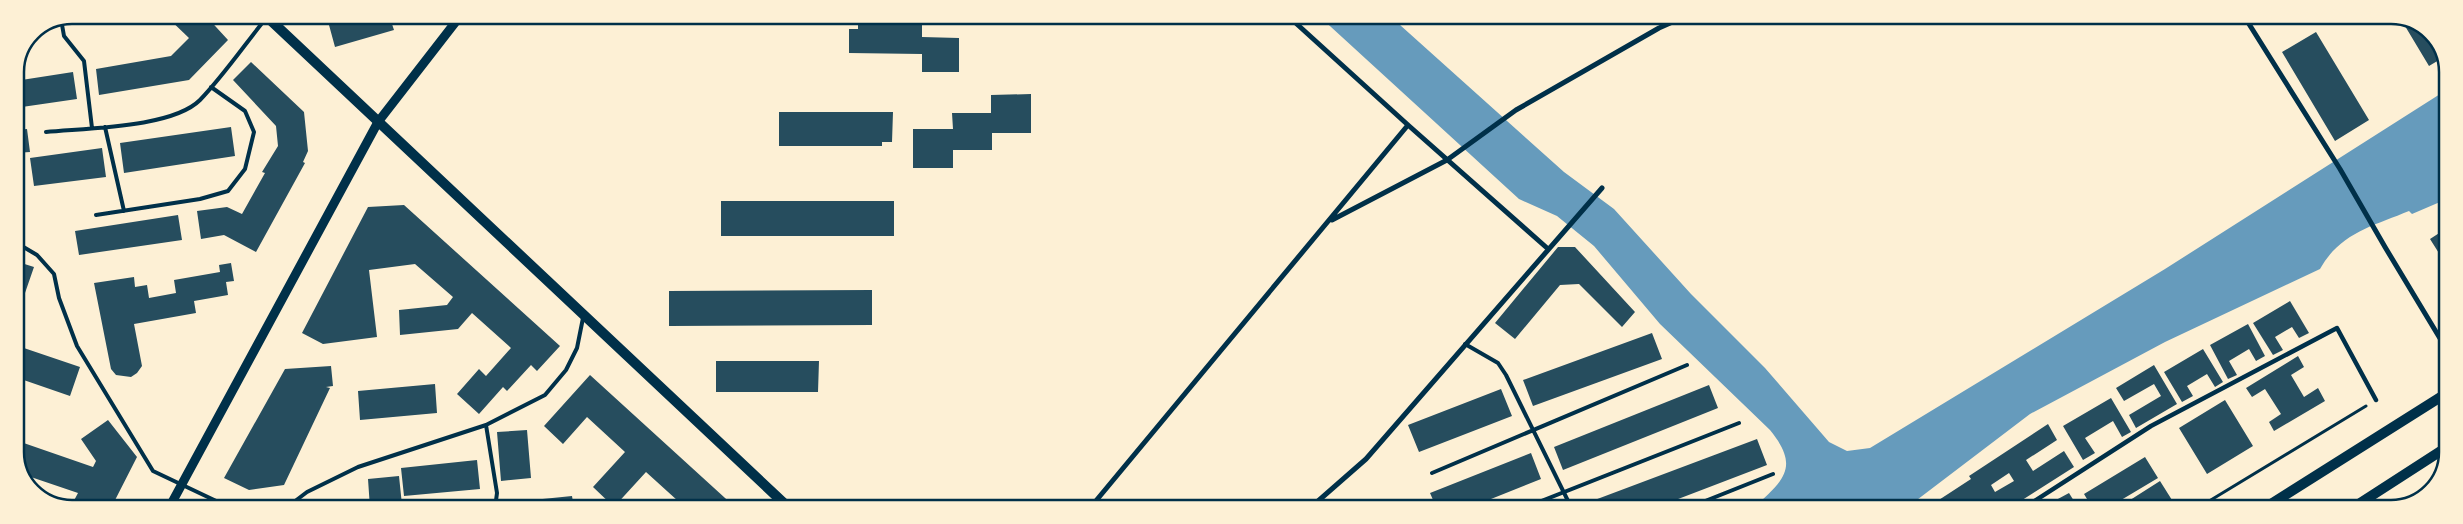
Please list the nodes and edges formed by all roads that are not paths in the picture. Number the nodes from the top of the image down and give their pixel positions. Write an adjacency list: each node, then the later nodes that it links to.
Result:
1 (260, 24): 8 (lane)
2 (274, 24): 9 (main road)
3 (454, 24): 9 (street)
4 (1297, 24): 10 (street)
5 (1668, 24): 14 (street)
6 (2249, 24): 22 (street)
7 (62, 25): 12 (lane)
8 (211, 86): 11 (lane); 16 (lane)
9 (378, 122): 21 (main road); 33 (street)
10 (1408, 125): 14 (street); 18 (street)
11 (105, 127): 12 (lane); 16 (lane)
12 (92, 128): 13 (lane)
13 (46, 132)
14 (1447, 160): 18 (street); 20 (street)
15 (1602, 188): 20 (street)
16 (124, 211): 17 (lane)
17 (96, 215)
18 (1329, 221): 40 (street)
19 (24, 247): 33 (lane)
20 (1547, 248): 23 (street)
21 (584, 315): 28 (lane); 39 (main road)
22 (2439, 337)
23 (1465, 344): 29 (lane); 41 (street)
24 (1687, 365): 29 (lane)
25 (2439, 398): 46 (main road)
26 (2376, 400): 45 (street)
27 (1739, 423): 34 (lane)
28 (486, 425): 37 (lane); 38 (lane)
29 (1533, 430): 31 (lane); 34 (lane)
30 (2439, 452): 47 (main road)
31 (1432, 473)
32 (1773, 474): 44 (lane)
33 (183, 485): 35 (street); 36 (lane)
34 (1563, 493): 42 (lane); 43 (lane)
35 (174, 500)
36 (214, 500)
37 (296, 500)
38 (496, 500)
39 (780, 500)
40 (1097, 500)
41 (1319, 500)
42 (1545, 500)
43 (1567, 500)
44 (1708, 500)
45 (2036, 500)
46 (2277, 500)
47 (2365, 500)

